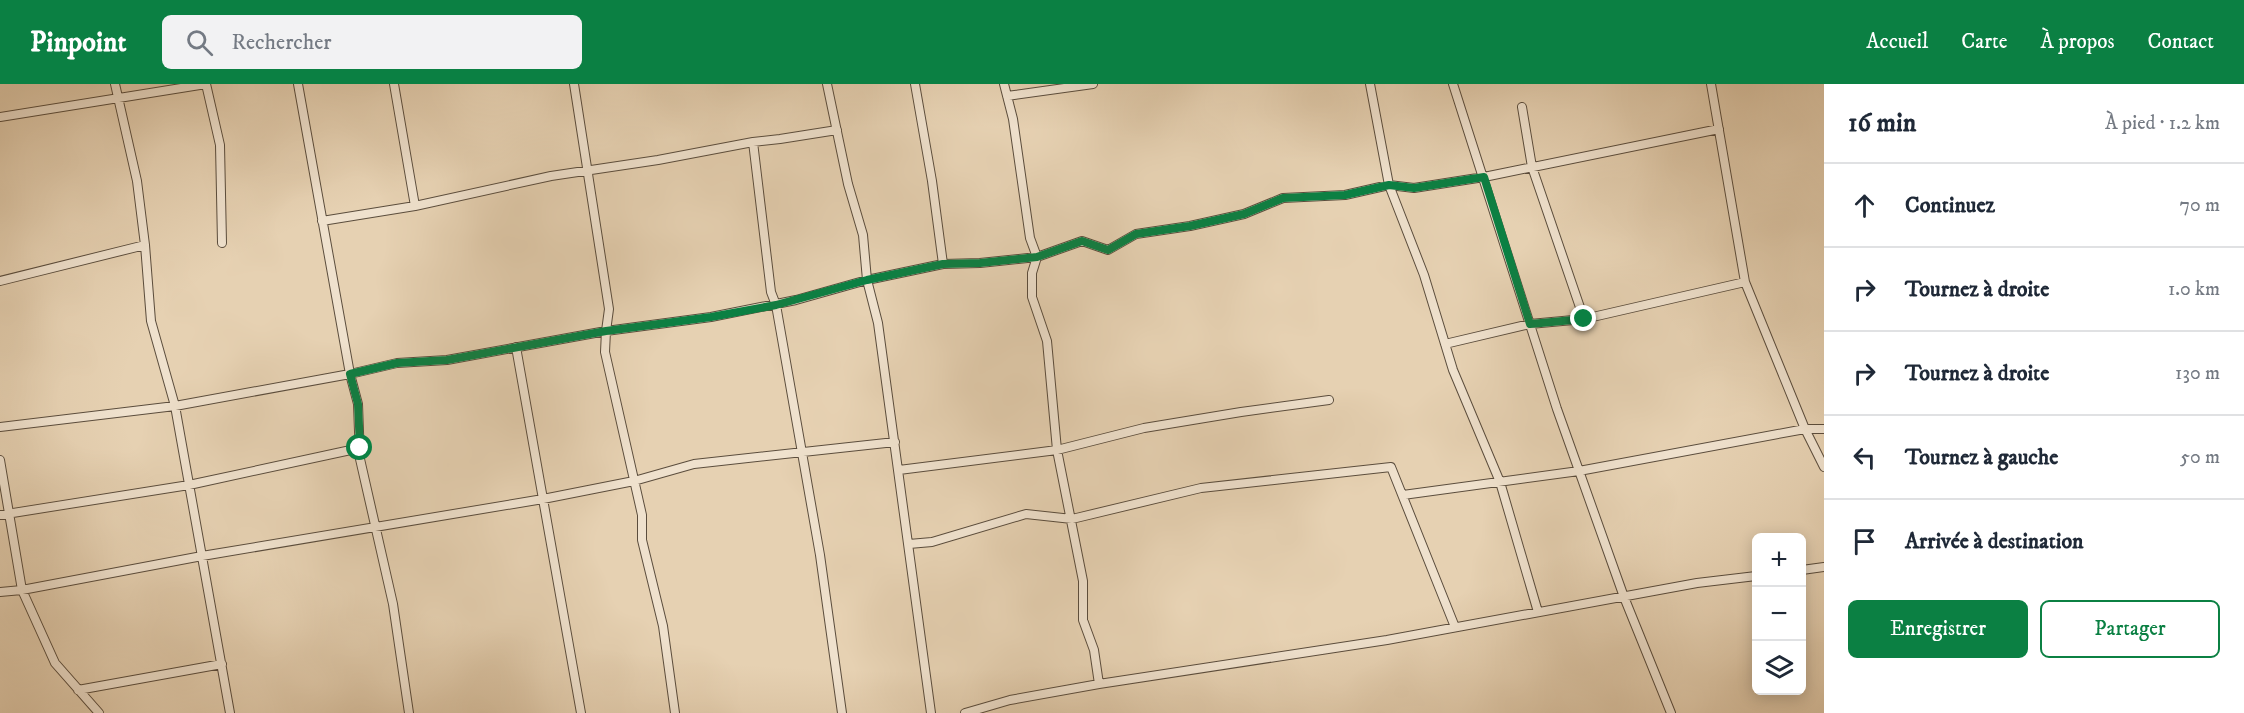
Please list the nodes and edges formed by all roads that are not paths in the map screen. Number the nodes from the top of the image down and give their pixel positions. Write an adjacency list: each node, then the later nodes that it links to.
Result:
1 (115, 84): 14 (street)
2 (206, 84): 14 (street); 26 (street)
3 (298, 84): 25 (street)
4 (394, 84): 24 (street)
5 (574, 84): 21 (street)
6 (827, 84): 18 (street)
7 (915, 84): 29 (street)
8 (1004, 84): 13 (street)
9 (1093, 84): 13 (street)
10 (1370, 84): 23 (street)
11 (1453, 84): 22 (street)
12 (1711, 84): 17 (street)
13 (1007, 96): 28 (street)
14 (118, 97): 16 (street); 27 (street)
15 (1522, 106): 20 (street)
16 (0, 117)
17 (1719, 129): 20 (street); 32 (street)
18 (837, 130): 19 (street); 30 (street)
19 (753, 142): 21 (street); 33 (street)
20 (1532, 167): 22 (street); 34 (street)
21 (588, 171): 24 (street); 36 (street)
22 (1484, 177): 23 (street); 35 (street)
23 (1389, 185): 28 (street); 37 (street)
24 (415, 206): 25 (street)
25 (322, 221): 39 (street)
26 (222, 243)
27 (145, 245): 31 (street); 41 (street)
28 (1037, 257): 29 (street); 47 (street)
29 (943, 264): 30 (street)
30 (867, 280): 33 (street); 45 (street)
31 (0, 281)
32 (1745, 282): 34 (street); 43 (street)
33 (776, 305): 36 (street); 48 (street)
34 (1584, 319): 35 (street)
35 (1530, 324): 37 (street); 52 (street)
36 (606, 331): 38 (street); 53 (street)
37 (1445, 344): 54 (street)
38 (516, 346): 39 (street); 57 (street)
39 (350, 374): 41 (street); 46 (street)
40 (1329, 400): 47 (street)
41 (175, 406): 42 (street); 55 (street)
42 (0, 427)
43 (1805, 429): 44 (street); 50 (street); 52 (street)
44 (1824, 429)
45 (895, 442): 48 (street); 51 (street)
46 (360, 448): 55 (street); 61 (street)
47 (1057, 450): 51 (street); 60 (street)
48 (802, 452): 53 (street); 80 (street)
49 (0, 460): 58 (street)
50 (1824, 467)
51 (899, 470): 62 (street)
52 (1579, 471): 54 (street); 69 (street)
53 (634, 482): 57 (street); 79 (street)
54 (1500, 482): 56 (street); 70 (street)
55 (189, 485): 58 (street); 63 (street)
56 (1403, 495): 60 (street); 71 (street)
57 (543, 499): 61 (street); 78 (street)
58 (9, 513): 59 (street); 67 (street)
59 (0, 515)
60 (1072, 519): 62 (street); 73 (street)
61 (376, 528): 63 (street); 77 (street)
62 (909, 544): 81 (street)
63 (202, 556): 67 (street); 72 (street)
64 (1824, 567): 65 (street)
65 (1806, 569)
66 (1752, 576): 69 (street)
67 (22, 590): 68 (street); 74 (street)
68 (0, 592)
69 (1624, 597): 70 (street); 83 (street)
70 (1538, 612): 71 (street)
71 (1455, 627): 73 (street)
72 (222, 664): 74 (street); 76 (street)
73 (1099, 684): 82 (street)
74 (78, 690): 75 (street)
75 (99, 713)
76 (230, 713)
77 (409, 713)
78 (581, 713)
79 (675, 713)
80 (842, 713)
81 (931, 713)
82 (965, 713)
83 (1671, 713)

